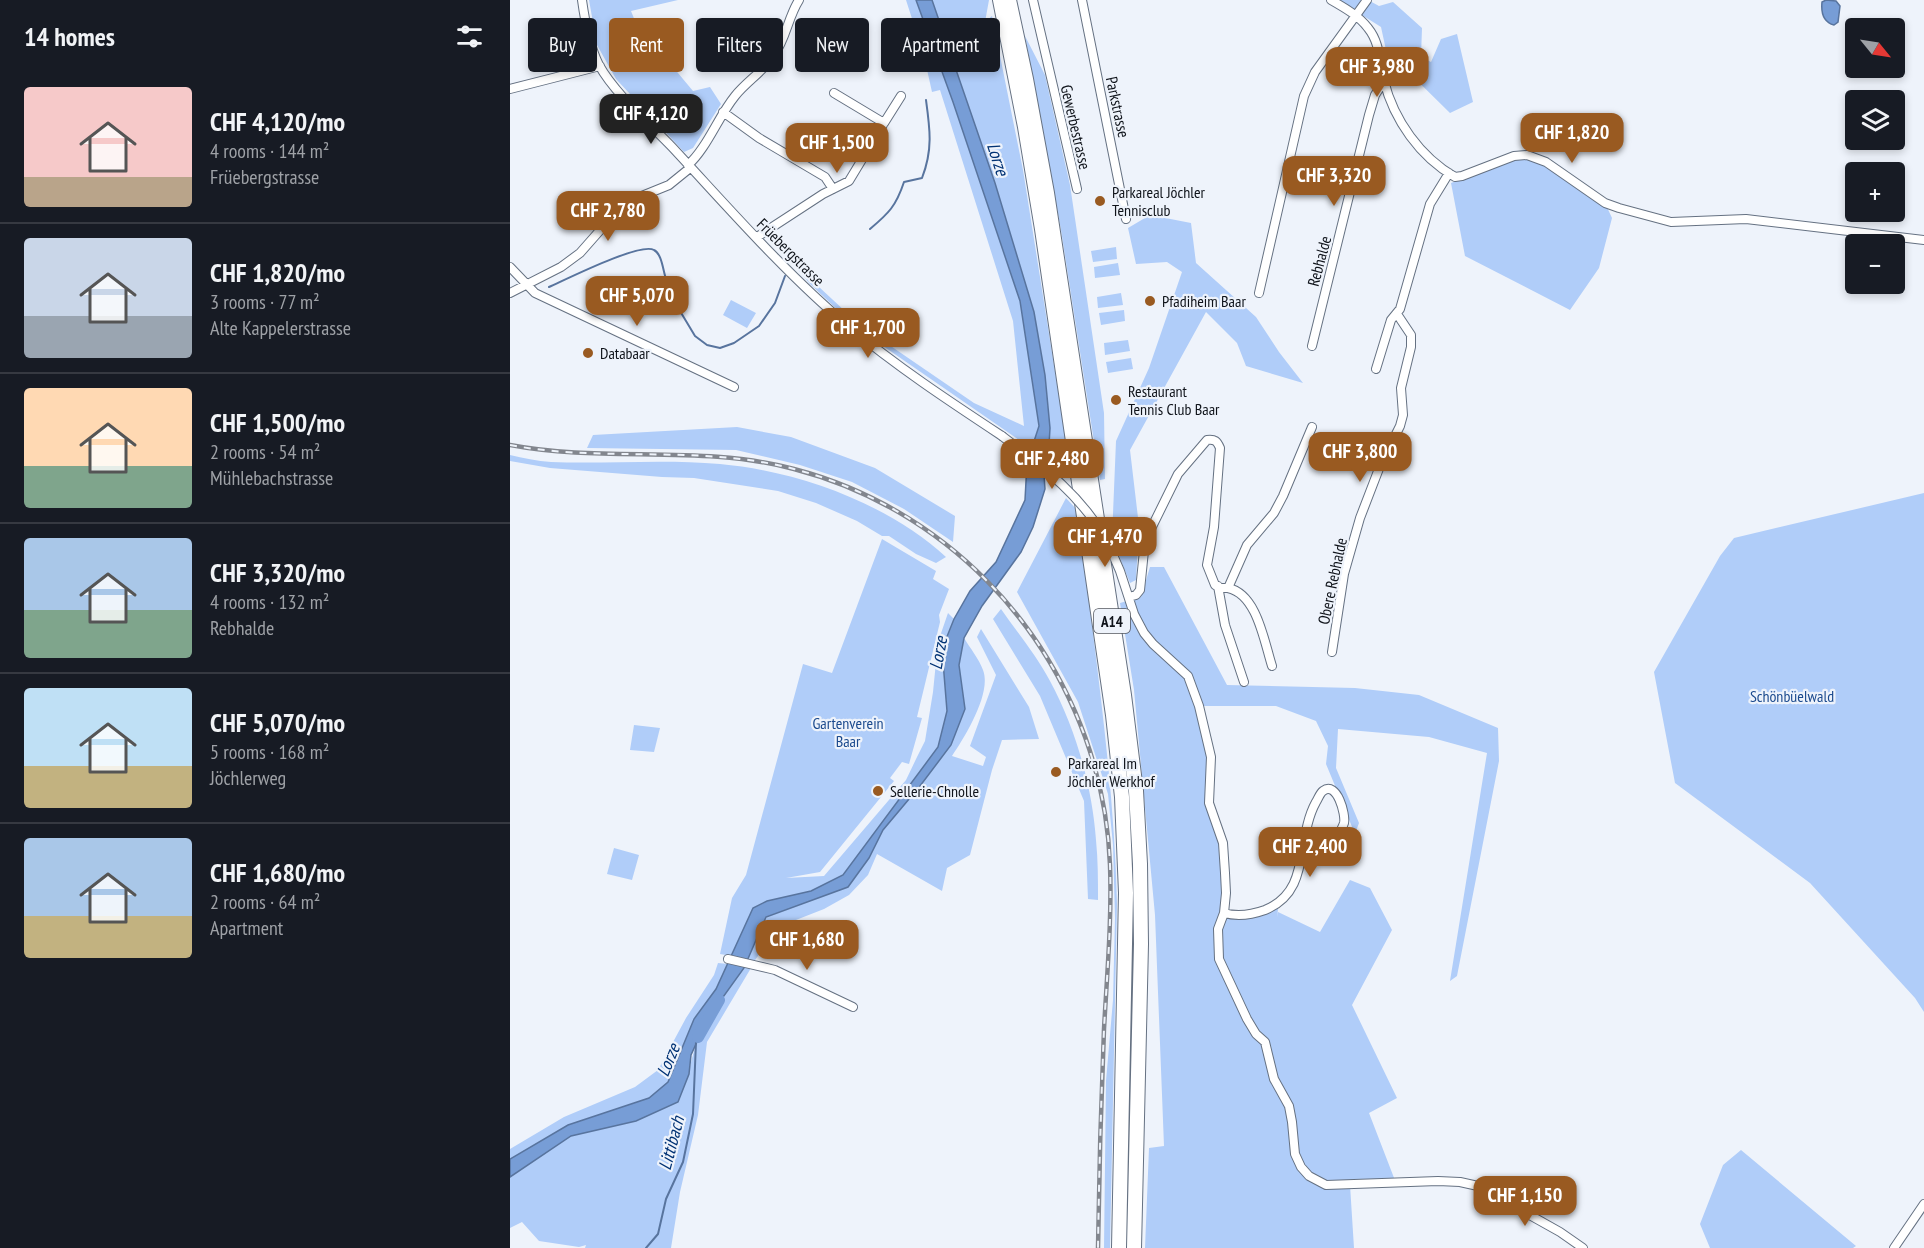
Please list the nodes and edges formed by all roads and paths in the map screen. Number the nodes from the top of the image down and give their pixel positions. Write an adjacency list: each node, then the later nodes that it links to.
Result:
1 (582, 0): 10 (street, Früebergstrasse)
2 (799, 0): 15 (street)
3 (1000, 0): 44 (highway, A14)
4 (1009, 0): 45 (highway, A14)
5 (1033, 0): 20 (street, Gewerbestrasse)
6 (1082, 0): 21 (street, Parkstrasse)
7 (1331, 0): 9 (street)
8 (1367, 0): 9 (street)
9 (1357, 16): 11 (street); 27 (street)
10 (600, 66): 12 (street); 17 (street, Früebergstrasse)
11 (1384, 81): 18 (street); 29 (street, Rebhalde)
12 (510, 89)
13 (834, 93): 16 (street)
14 (901, 96): 16 (street)
15 (723, 112): 17 (street); 19 (street)
16 (884, 123): 19 (street)
17 (689, 167): 22 (street, Früebergstrasse); 25 (street)
18 (1449, 173): 23 (street); 28 (street)
19 (833, 189): 22 (street)
20 (1077, 189)
21 (1126, 219)
22 (756, 237): 35 (street, Früebergstrasse, bridge)
23 (1924, 240)
24 (510, 267): 25 (street)
25 (527, 284): 26 (street); 31 (street)
26 (510, 292)
27 (1259, 294)
28 (1396, 314): 30 (street); 36 (street, Obere Rebhalde)
29 (1312, 346)
30 (1376, 369)
31 (734, 387)
32 (1312, 427): 34 (street)
33 (1218, 586): 34 (street); 35 (street); 38 (street)
34 (1228, 588): 37 (street)
35 (1129, 597): 40 (street, Früebergstrasse)
36 (1332, 652)
37 (1272, 666)
38 (1244, 681)
39 (1331, 848): 40 (street)
40 (1224, 913): 46 (street, Früebergstrasse)
41 (728, 959): 42 (street)
42 (854, 1007)
43 (1924, 1204): 47 (street)
44 (1119, 1248)
45 (1134, 1248)
46 (1583, 1248)
47 (1894, 1248)

